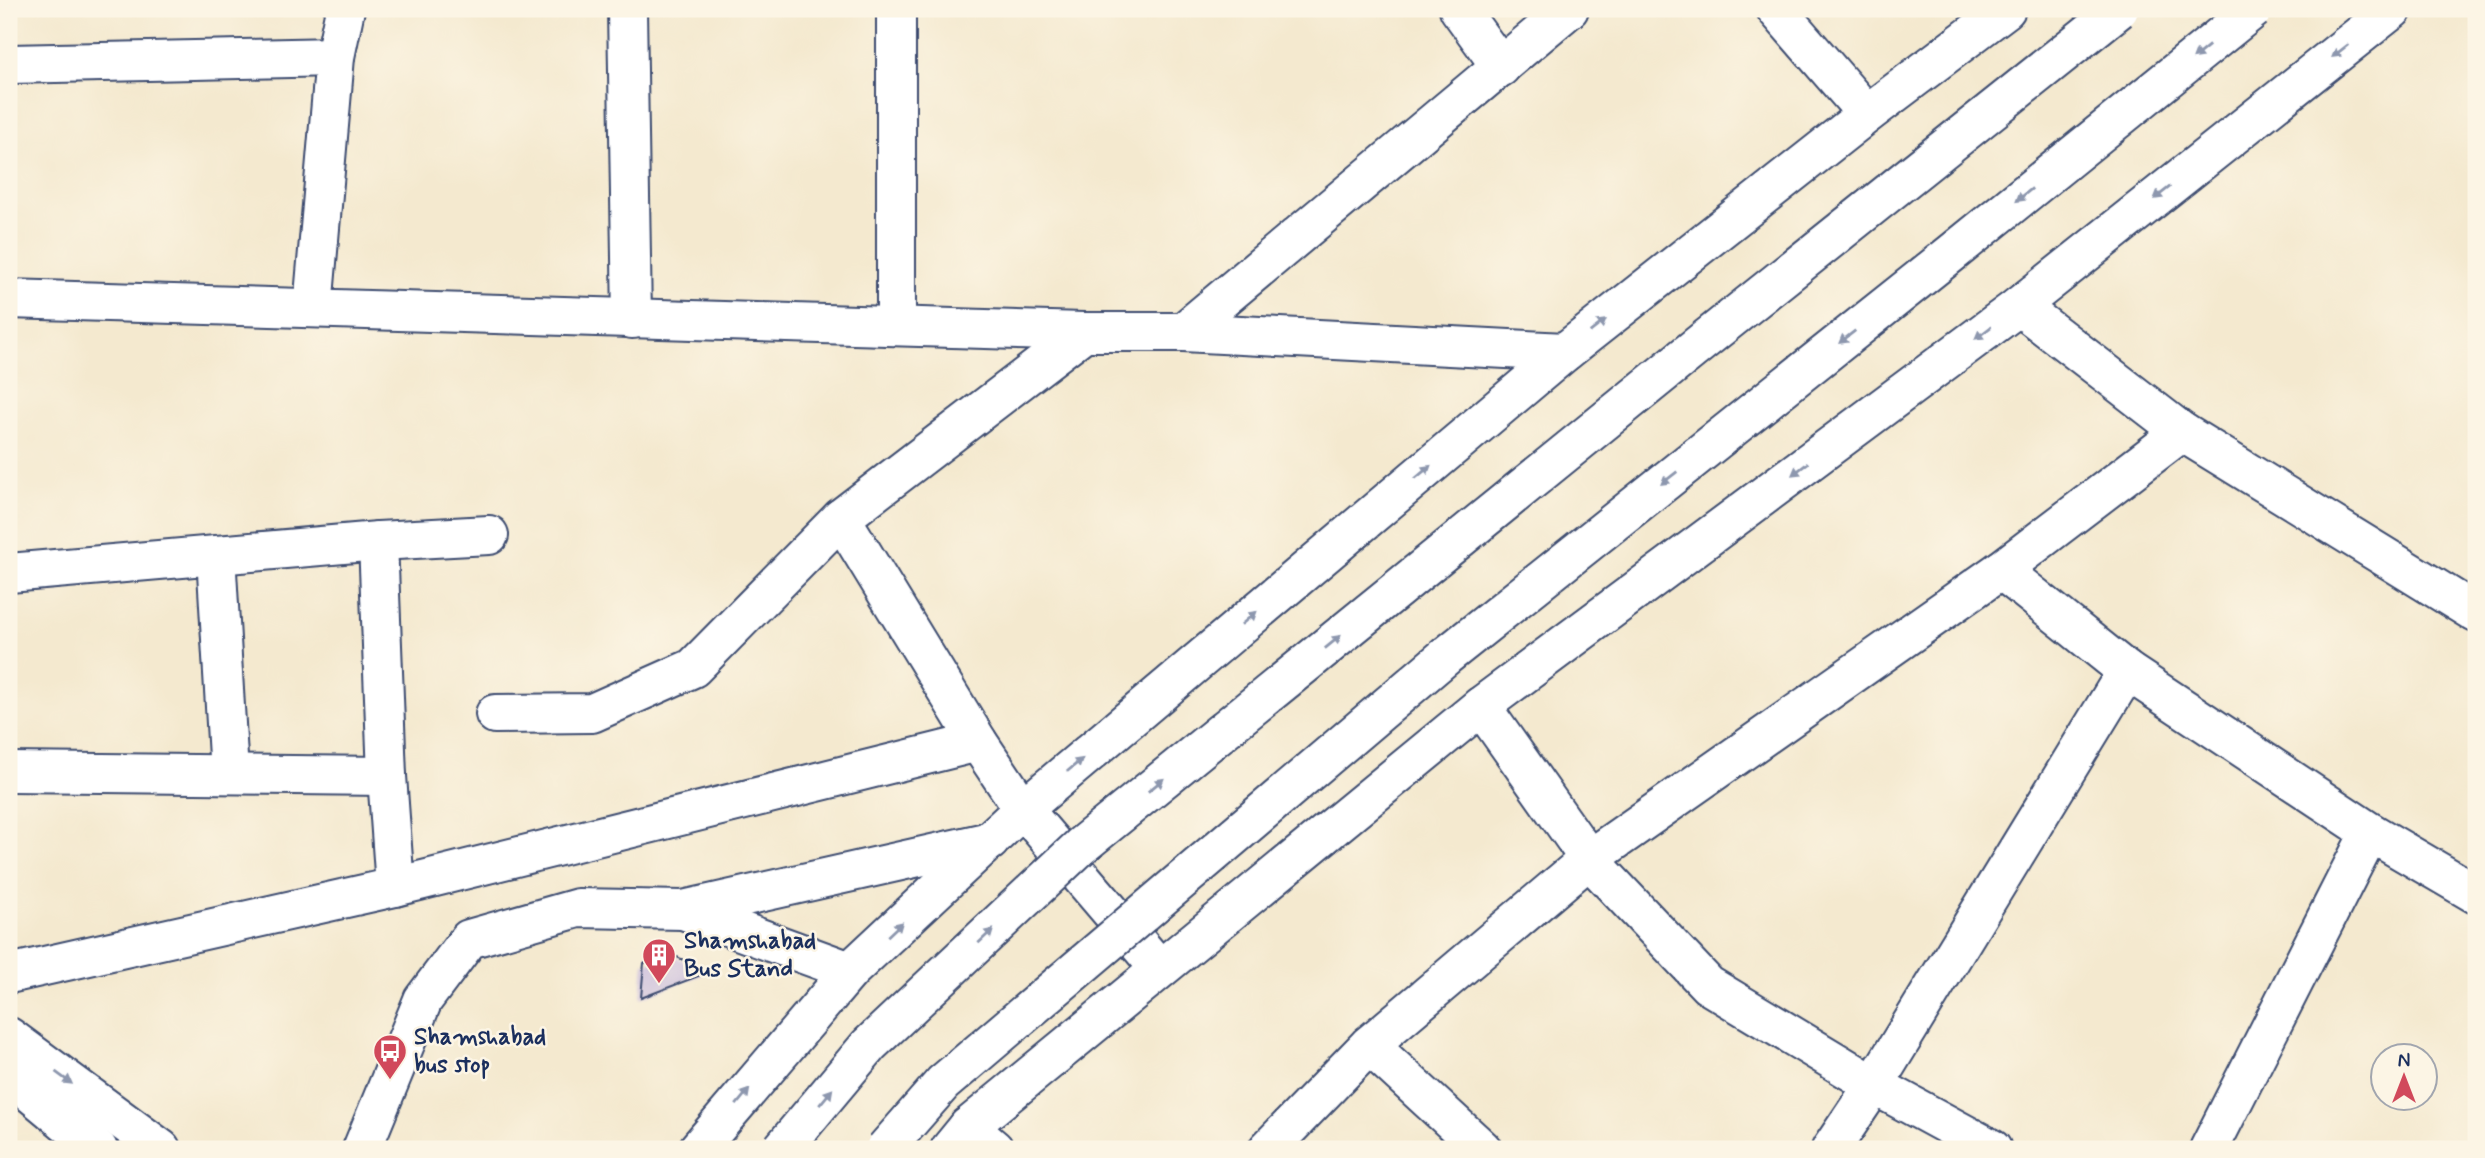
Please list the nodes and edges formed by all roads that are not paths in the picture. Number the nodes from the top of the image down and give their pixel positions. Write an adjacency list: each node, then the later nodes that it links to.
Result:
1 (345, 9): 11 (main road)
2 (627, 9): 18 (main road)
3 (897, 9): 19 (main road)
4 (1459, 9): 13 (main road)
5 (1569, 9): 13 (main road)
6 (1776, 9): 14 (main road)
7 (2006, 9): 14 (main road)
8 (2119, 9): 57 (main road, one-way to 8, bridge)
9 (2255, 9): 58 (main road, one-way to 58, bridge)
10 (2393, 9): 16 (main road, one-way to 16)
11 (335, 57): 12 (main road); 17 (main road)
12 (9, 64)
13 (1501, 67): 21 (main road)
14 (1867, 114): 22 (main road, one-way to 14)
15 (9, 299): 17 (main road)
16 (2019, 306): 23 (main road); 32 (main road, one-way to 32)
17 (313, 308): 18 (main road)
18 (632, 319): 19 (main road)
19 (896, 326): 20 (main road)
20 (1084, 332): 21 (main road); 24 (main road)
21 (1183, 332): 22 (main road)
22 (1565, 352): 38 (main road, one-way to 22)
23 (2182, 432): 28 (main road); 30 (main road)
24 (841, 518): 33 (main road); 34 (main road)
25 (489, 535): 26 (main road)
26 (378, 541): 27 (main road); 37 (main road)
27 (216, 555): 29 (main road); 36 (main road)
28 (2001, 570): 31 (main road); 41 (main road)
29 (9, 573)
30 (2476, 613)
31 (2127, 671): 39 (main road); 51 (main road)
32 (1481, 706): 41 (main road); 45 (main road)
33 (495, 714)
34 (978, 742): 38 (main road); 42 (main road)
35 (9, 772): 36 (main road)
36 (229, 774): 37 (main road)
37 (387, 776): 42 (main road)
38 (1023, 809): 40 (main road); 45 (main road)
39 (2370, 831): 43 (main road); 63 (main road)
40 (990, 841): 44 (main road); 46 (main road, one-way to 40)
41 (1589, 859): 49 (main road); 51 (main road)
42 (395, 887): 47 (main road)
43 (2476, 894)
44 (683, 911): 46 (main road); 55 (main road)
45 (1159, 968): 52 (main road)
46 (850, 971): 56 (main road, one-way to 46)
47 (9, 974)
48 (9, 1037): 54 (main road, one-way to 54)
49 (1369, 1045): 59 (main road); 60 (main road)
50 (9, 1075): 53 (main road)
51 (1874, 1085): 61 (main road); 62 (main road)
52 (971, 1142)
53 (98, 1149)
54 (161, 1149)
55 (362, 1149)
56 (698, 1149)
57 (782, 1149)
58 (885, 1149)
59 (1268, 1149)
60 (1482, 1149)
61 (1831, 1149)
62 (1992, 1149)
63 (2209, 1149)

